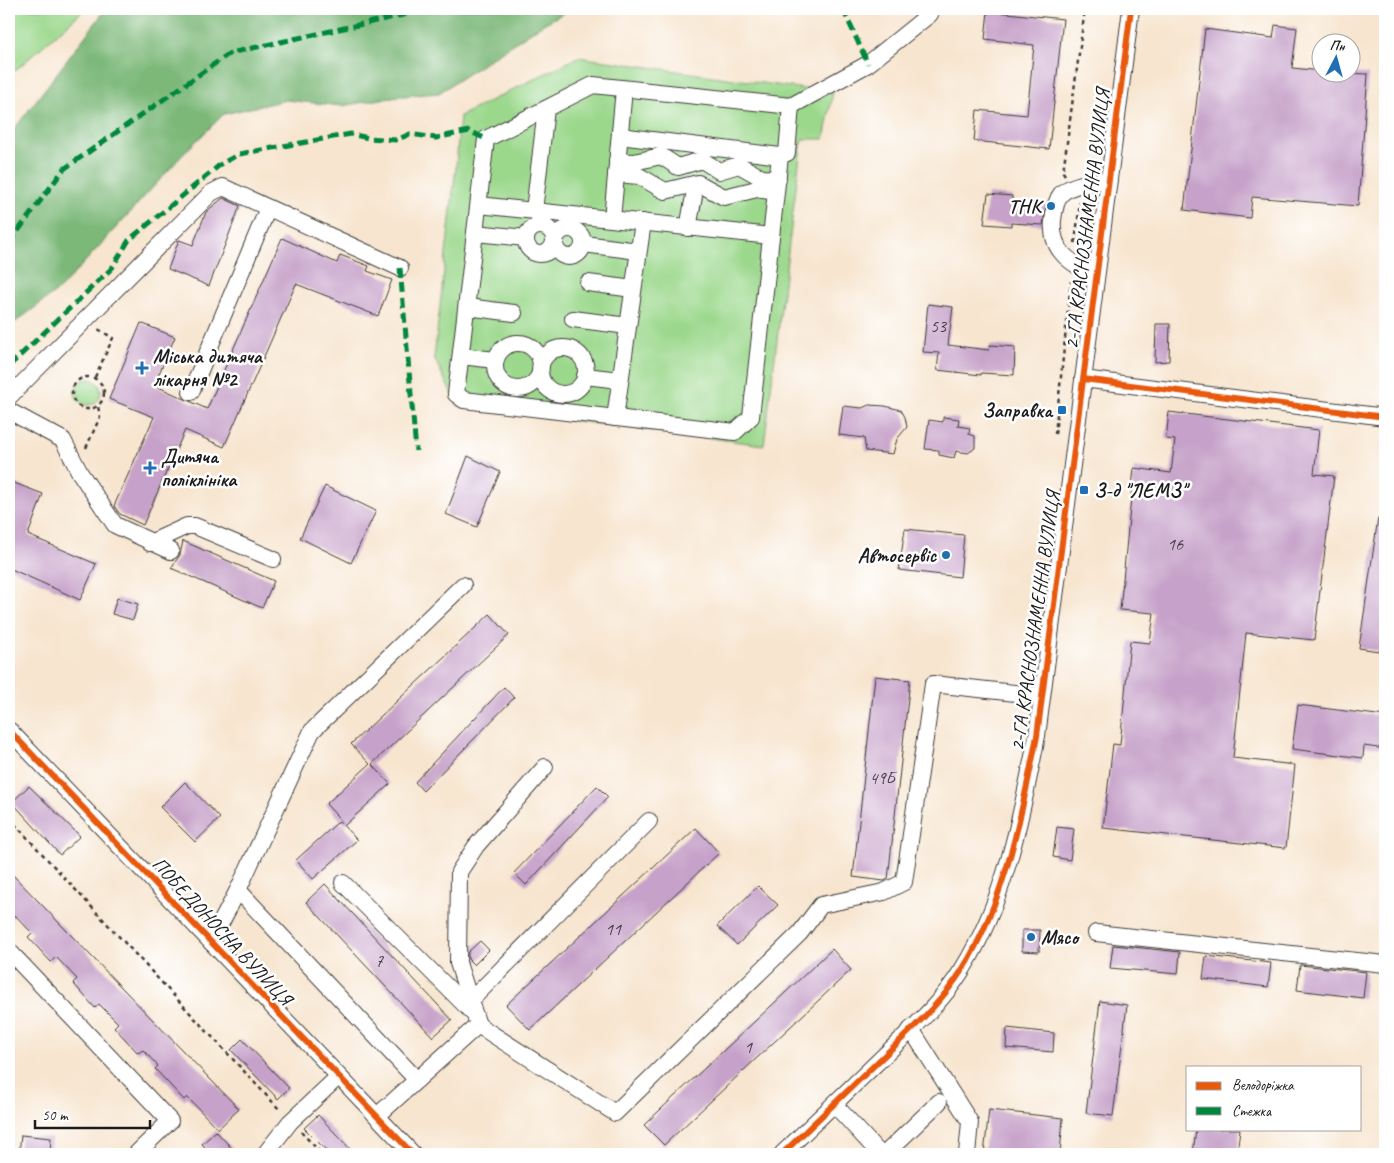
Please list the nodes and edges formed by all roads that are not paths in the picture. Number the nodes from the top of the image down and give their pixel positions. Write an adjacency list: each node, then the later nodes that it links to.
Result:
1 (932, 9): 4 (street)
2 (1130, 9): 9 (street, 2-ГА КРАСНОЗНАМЕННА ВУЛИЦЯ)
3 (624, 89): 4 (street); 5 (street); 6 (street)
4 (791, 106): 7 (street)
5 (546, 109): 12 (street); 14 (street)
6 (620, 136): 7 (street); 8 (street)
7 (780, 156): 10 (street)
8 (616, 167): 10 (street); 10 (street); 15 (street)
9 (1109, 179): 22 (street, 2-ГА КРАСНОЗНАМЕННА ВУЛИЦЯ); 22 (street)
10 (777, 186): 19 (street)
11 (694, 196): 17 (street)
12 (479, 205): 14 (street); 18 (street)
13 (268, 208): 21 (street); 35 (street); 36 (street)
14 (534, 211): 15 (street)
15 (612, 219): 16 (street)
16 (642, 222): 17 (street); 20 (street)
17 (688, 228): 19 (street)
18 (475, 233): 20 (street); 25 (street)
19 (771, 236): 39 (street)
20 (638, 252): 24 (street)
21 (400, 268)
22 (1096, 276): 33 (street, 2-ГА КРАСНОЗНАМЕННА ВУЛИЦЯ)
23 (588, 283): 24 (street)
24 (633, 289): 28 (street)
25 (467, 307): 26 (street); 29 (street)
26 (514, 313)
27 (573, 319): 28 (street)
28 (628, 326): 34 (street)
29 (461, 356): 30 (street); 39 (street)
30 (495, 360): 31 (street); 31 (street)
31 (541, 366): 32 (street); 32 (street)
32 (585, 376): 34 (street)
33 (1083, 379): 38 (street); 44 (street, 2-ГА КРАСНОЗНАМЕННА ВУЛИЦЯ)
34 (620, 380): 39 (street)
35 (191, 392)
36 (9, 397)
37 (9, 411): 40 (street)
38 (1385, 417)
39 (615, 418)
40 (150, 542): 41 (street); 42 (street)
41 (171, 551)
42 (273, 558)
43 (463, 585): 49 (street)
44 (1042, 696): 54 (street); 55 (street, 2-ГА КРАСНОЗНАМЕННА ВУЛИЦЯ)
45 (9, 730): 51 (street, ПОБЕДОНОСНА ВУЛИЦЯ)
46 (546, 767): 54 (street)
47 (649, 821): 54 (street)
48 (343, 883): 54 (street)
49 (238, 890): 51 (street); 57 (street)
50 (1096, 933): 53 (street)
51 (211, 942): 56 (street, ПОБЕДОНОСНА ВУЛИЦЯ)
52 (9, 950): 61 (street)
53 (1385, 964)
54 (474, 1014): 57 (street)
55 (912, 1030): 59 (street, 2-ГА КРАСНОЗНАМЕННА ВУЛИЦЯ); 67 (street)
56 (338, 1077): 60 (street, ПОБЕДОНОСНА ВУЛИЦЯ); 62 (street)
57 (417, 1080): 60 (street)
58 (939, 1102): 66 (street)
59 (834, 1104): 64 (street, 2-ГА КРАСНОЗНАМЕННА ВУЛИЦЯ); 65 (street)
60 (377, 1116): 63 (street, ПОБЕДОНОСНА ВУЛИЦЯ)
61 (136, 1154)
62 (265, 1154)
63 (413, 1154)
64 (782, 1154)
65 (880, 1154)
66 (885, 1154)
67 (967, 1154)

